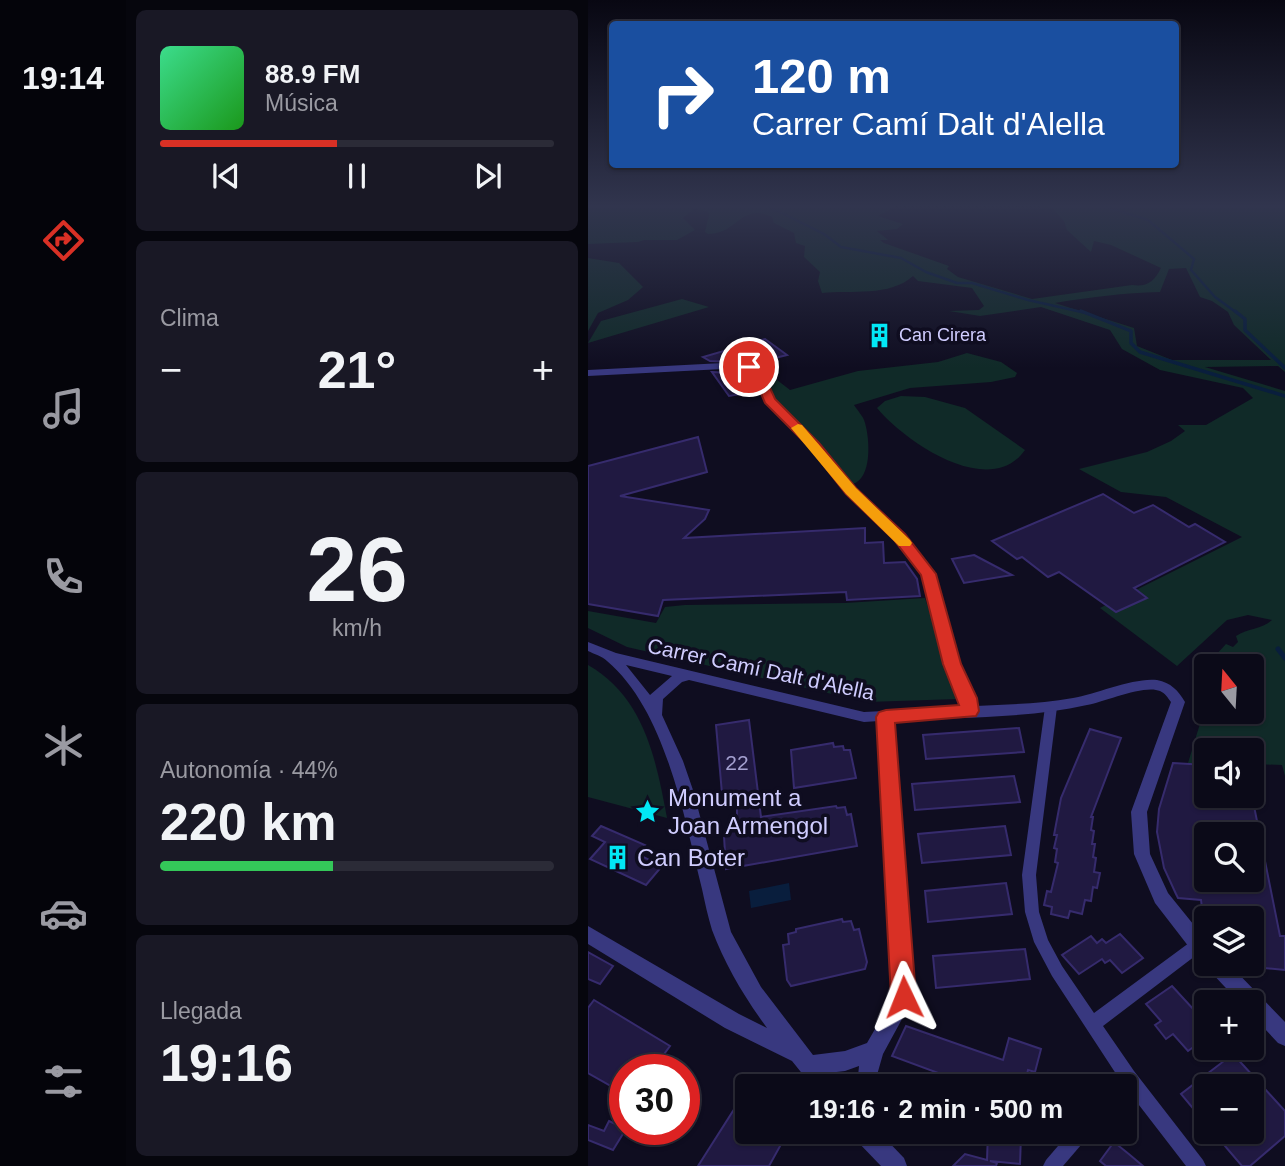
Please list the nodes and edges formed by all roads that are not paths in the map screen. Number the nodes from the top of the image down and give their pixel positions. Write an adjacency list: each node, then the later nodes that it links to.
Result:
1 (588, 373): 6 (street)
2 (588, 646): 3 (street, Carrer Camí Dalt d'Alella)
3 (612, 657): 4 (street, Carrer Camí Dalt d'Alella); 7 (street)
4 (687, 676): 7 (street); 8 (street, Carrer Camí Dalt d'Alella)
5 (1051, 707): 6 (street, Carrer Camí Dalt d'Alella); 10 (street, Carrer Camí Dalt d'Alella); 13 (street)
6 (970, 711): 8 (street, Carrer Camí Dalt d'Alella)
7 (656, 713): 16 (street)
8 (886, 717): 15 (street)
9 (588, 934): 16 (street)
10 (1194, 939)
11 (1194, 954): 13 (street)
12 (1228, 976): 14 (street)
13 (1094, 1023): 19 (street)
14 (1285, 1036)
15 (871, 1051): 16 (street); 18 (street)
16 (804, 1061): 17 (street)
17 (815, 1074)
18 (868, 1074)
19 (1120, 1074)
20 (1137, 1097): 26 (street)
21 (875, 1144): 24 (street)
22 (883, 1144): 24 (street)
23 (1070, 1144): 25 (street)
24 (890, 1160)
25 (1052, 1166)
26 (1197, 1166)

